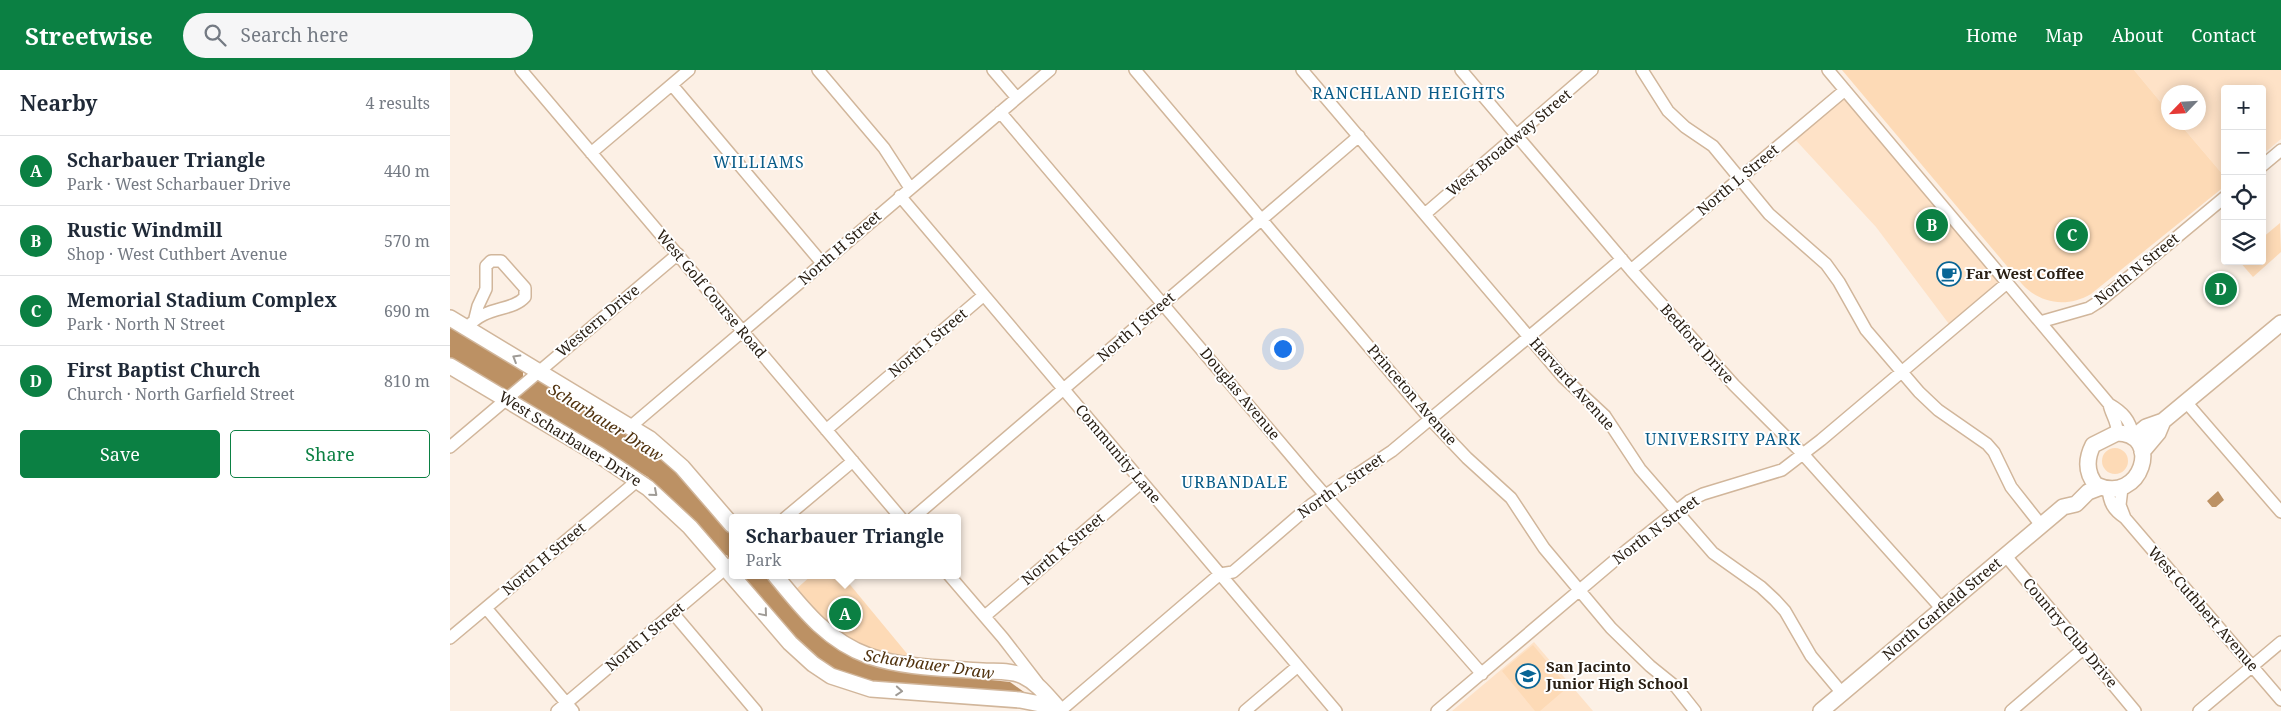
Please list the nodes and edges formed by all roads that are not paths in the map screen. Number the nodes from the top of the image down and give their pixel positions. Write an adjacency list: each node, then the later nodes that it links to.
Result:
1 (521, 70): 19 (street, West Golf Course Road)
2 (689, 70): 12 (street)
3 (818, 70): 22 (street)
4 (993, 70): 14 (street)
5 (1050, 70): 14 (street, North H Street)
6 (1134, 70): 26 (street, Princeton Avenue)
7 (1302, 70): 16 (street, Harvard Avenue)
8 (1461, 70): 17 (street, Bedford Drive)
9 (1592, 70): 17 (street, West Broadway Street)
10 (1642, 70): 21 (street)
11 (1828, 70): 13 (street)
12 (672, 85): 19 (street); 29 (street)
13 (1845, 90): 21 (street, North L Street); 31 (street)
14 (1017, 98): 15 (street, North H Street)
15 (1000, 112): 22 (street, North H Street); 33 (street, Douglas Avenue)
16 (1359, 136): 25 (street, Harvard Avenue); 26 (street, North J Street)
17 (1517, 136): 25 (street, West Broadway Street); 28 (street, Bedford Drive)
18 (2281, 150): 20 (street)
19 (591, 153): 27 (street, West Golf Course Road)
20 (2266, 163)
21 (1740, 178): 30 (street, North L Street); 41 (street)
22 (910, 188): 23 (street, North H Street)
23 (900, 196): 29 (street, North H Street); 32 (street, Community Lane)
24 (2221, 200): 35 (street, North N Street)
25 (1424, 214): 39 (street, Harvard Avenue)
26 (1261, 220): 33 (street, North J Street); 47 (street, Princeton Avenue)
27 (678, 254): 38 (street, West Golf Course Road); 42 (street, Western Drive)
28 (1622, 259): 30 (street, Bedford Drive); 39 (street, North L Street)
29 (822, 263): 38 (street, North H Street)
30 (1631, 270): 55 (street, Bedford Drive)
31 (2007, 283): 35 (street); 41 (street, North N Street)
32 (984, 295): 43 (street, Community Lane); 50 (street, North I Street)
33 (1163, 304): 43 (street, North J Street); 61 (street, Douglas Avenue)
34 (450, 318): 36 (main road)
35 (2040, 322): 46 (street)
36 (471, 323): 36 (street); 42 (main road, one-way to 36)
37 (2281, 323): 45 (main road)
38 (742, 330): 49 (street, North H Street); 50 (street, West Golf Course Road)
39 (1528, 337): 47 (street, North L Street); 63 (street, Harvard Avenue)
40 (450, 366): 44 (main road, West Scharbauer Drive)
41 (1901, 372): 55 (street, North N Street); 69 (street)
42 (536, 374): 44 (street, Western Drive); 49 (main road)
43 (1064, 390): 59 (street, Community Lane); 67 (street, North J Street)
44 (507, 399): 53 (street, Western Drive); 58 (main road, West Scharbauer Drive)
45 (2186, 402): 48 (main road); 64 (street)
46 (2110, 404): 51 (street); 52 (street)
47 (1430, 419): 61 (street, North L Street); 76 (street, Princeton Avenue)
48 (2163, 421): 52 (main road); 54 (main road)
49 (630, 427): 68 (main road)
50 (826, 430): 56 (street, West Golf Course Road)
51 (2117, 432): 52 (main road); 57 (main road)
52 (2134, 436): 54 (main road)
53 (450, 447)
54 (2142, 452): 60 (main road)
55 (1802, 453): 63 (street, North N Street); 78 (street, Bedford Drive)
56 (853, 461): 65 (street); 66 (street, West Golf Course Road)
57 (2089, 472): 60 (main road); 62 (main road)
58 (637, 481): 71 (main road, West Scharbauer Drive, one-way to 71); 77 (street, North H Street)
59 (1142, 482): 72 (street, Community Lane); 80 (street, North K Street)
60 (2110, 488): 62 (main road); 85 (street, West Cuthbert Avenue)
61 (1325, 494): 72 (street, North L Street); 86 (street, Douglas Avenue)
62 (2063, 507): 69 (main road, North Garfield Street)
63 (1676, 511): 76 (street, North N Street); 87 (street, Harvard Avenue)
64 (2281, 512)
65 (790, 514)
66 (898, 514)
67 (918, 514)
68 (729, 523)
69 (2041, 525): 70 (main road, North Garfield Street)
70 (2005, 556): 78 (main road, North Garfield Street); 83 (street, Country Club Drive)
71 (729, 566): 79 (street, North I Street)
72 (1220, 574): 84 (street, Community Lane); 92 (street, North L Street)
73 (739, 579): 92 (main road, West Scharbauer Drive, one-way to 92)
74 (778, 579): 92 (main road)
75 (953, 579): 80 (street)
76 (1579, 590): 86 (street, North N Street); 96 (street, Princeton Avenue)
77 (486, 608): 81 (street, North H Street); 89 (street)
78 (1942, 609): 87 (main road, North Garfield Street)
79 (673, 613): 89 (street, North I Street); 91 (street)
80 (984, 616): 92 (street)
81 (450, 638)
82 (2281, 642): 85 (street)
83 (2083, 649): 98 (street); 99 (street, Country Club Drive)
84 (1298, 666): 93 (street); 94 (street, Community Lane)
85 (2252, 666): 88 (street, West Cuthbert Avenue); 100 (street)
86 (1482, 674): 95 (street, North N Street)
87 (1842, 693): 97 (main road, North Garfield Street)
88 (2281, 700)
89 (570, 707): 90 (street, North I Street)
90 (557, 711)
91 (756, 711)
92 (1060, 711)
93 (1245, 711)
94 (1336, 711)
95 (1437, 711)
96 (1695, 711)
97 (1821, 711)
98 (2011, 711)
99 (2135, 711)
100 (2199, 711)

